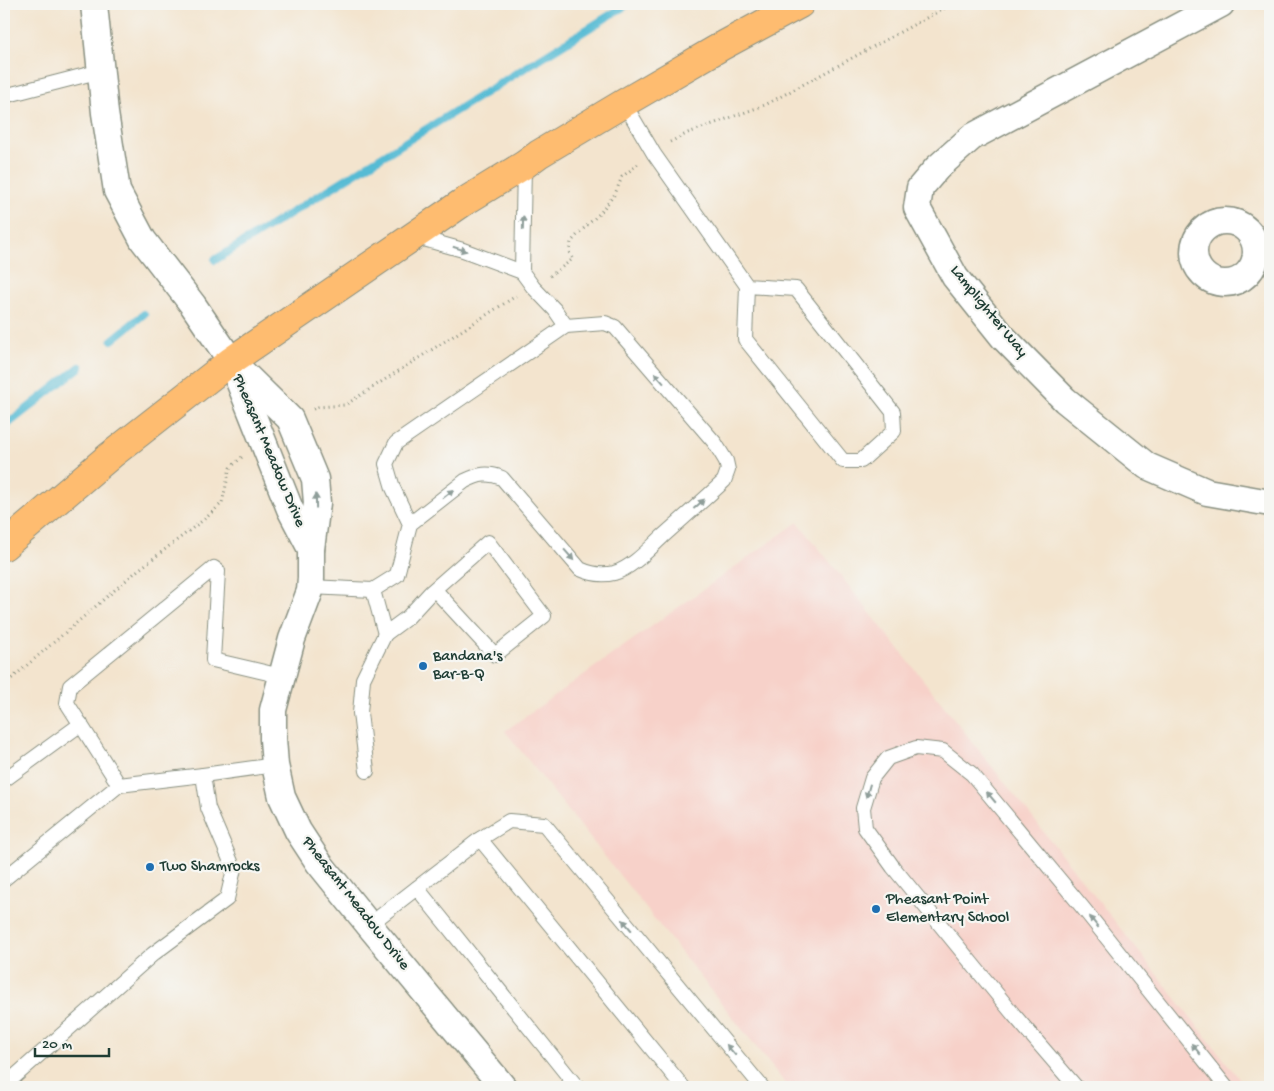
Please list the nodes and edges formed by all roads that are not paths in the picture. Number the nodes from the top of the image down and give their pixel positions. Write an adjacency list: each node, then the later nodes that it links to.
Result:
1 (94, 4): 4 (street, Pheasant Meadow Drive)
2 (800, 4): 6 (main road)
3 (1221, 4): 13 (street, Lamplighter Way)
4 (101, 71): 5 (lane); 12 (street, Pheasant Meadow Drive)
5 (4, 96)
6 (624, 103): 7 (main road); 10 (lane)
7 (524, 165): 8 (main road); 9 (lane, one-way to 7)
8 (413, 236): 9 (lane, one-way to 9); 12 (main road)
9 (522, 272): 11 (lane)
10 (747, 286): 10 (lane)
11 (566, 326): 14 (lane); 14 (lane, one-way to 11)
12 (231, 361): 15 (main road); 16 (street, Pheasant Meadow Drive)
13 (1270, 502)
14 (410, 524): 17 (lane)
15 (4, 546)
16 (310, 587): 17 (lane); 20 (street, Pheasant Meadow Drive)
17 (373, 590): 19 (lane)
18 (435, 590): 18 (lane); 19 (lane)
19 (385, 634): 23 (lane)
20 (281, 676): 21 (lane); 22 (street, Pheasant Meadow Drive)
21 (81, 724): 25 (lane); 26 (lane)
22 (275, 765): 24 (lane); 30 (street, Pheasant Meadow Drive)
23 (367, 771)
24 (202, 776): 26 (lane); 31 (lane)
25 (4, 780)
26 (119, 785): 28 (lane)
27 (480, 839): 29 (lane); 34 (lane); 35 (lane, one-way to 27)
28 (4, 879)
29 (417, 888): 30 (lane); 33 (lane)
30 (369, 925): 32 (street, Pheasant Meadow Drive)
31 (4, 1086)
32 (503, 1087)
33 (577, 1087)
34 (683, 1087)
35 (762, 1087)
36 (1076, 1087): 37 (lane, one-way to 36)
37 (1226, 1087)

